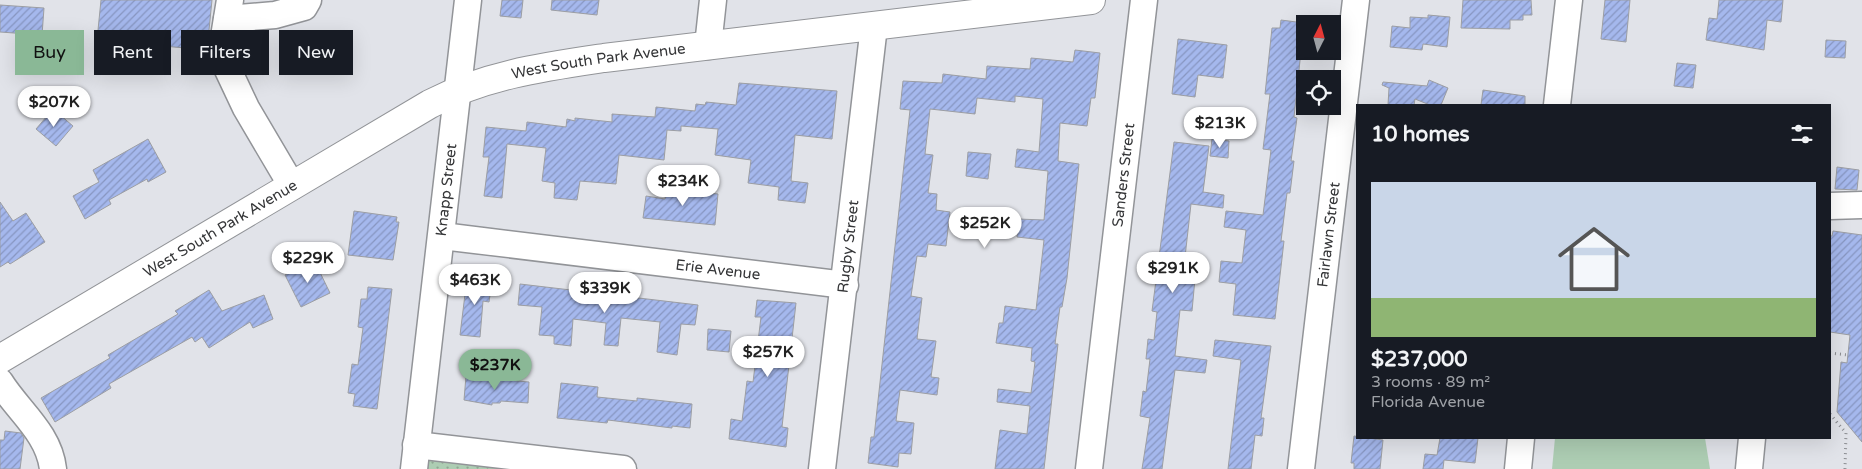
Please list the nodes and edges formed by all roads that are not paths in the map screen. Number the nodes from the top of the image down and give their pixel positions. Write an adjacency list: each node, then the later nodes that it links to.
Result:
1 (308, 0): 9 (street)
2 (468, 0): 12 (street, Knapp Street)
3 (713, 0): 11 (street)
4 (1091, 0): 8 (main road, West South Park Avenue)
5 (1144, 0): 27 (street, Sanders Street)
6 (1356, 0): 28 (street, Fairlawn Street)
7 (1568, 0): 13 (street)
8 (1016, 4): 10 (main road, West South Park Avenue)
9 (228, 10): 14 (street)
10 (874, 26): 11 (main road, West South Park Avenue); 18 (street, Rugby Street)
11 (708, 46): 12 (main road, West South Park Avenue)
12 (457, 90): 14 (main road, West South Park Avenue); 17 (street, Knapp Street)
13 (1557, 104)
14 (292, 186): 19 (main road, West South Park Avenue)
15 (1862, 204): 16 (street)
16 (1831, 206)
17 (442, 236): 18 (street, Erie Avenue); 23 (street, Knapp Street)
18 (845, 285): 26 (street, Rugby Street)
19 (0, 360)
20 (0, 382): 24 (street)
21 (1521, 439): 29 (street)
22 (1752, 439): 30 (street)
23 (415, 457): 25 (street)
24 (53, 469)
25 (623, 469)
26 (822, 469)
27 (1089, 469)
28 (1301, 469)
29 (1518, 469)
30 (1749, 469)

